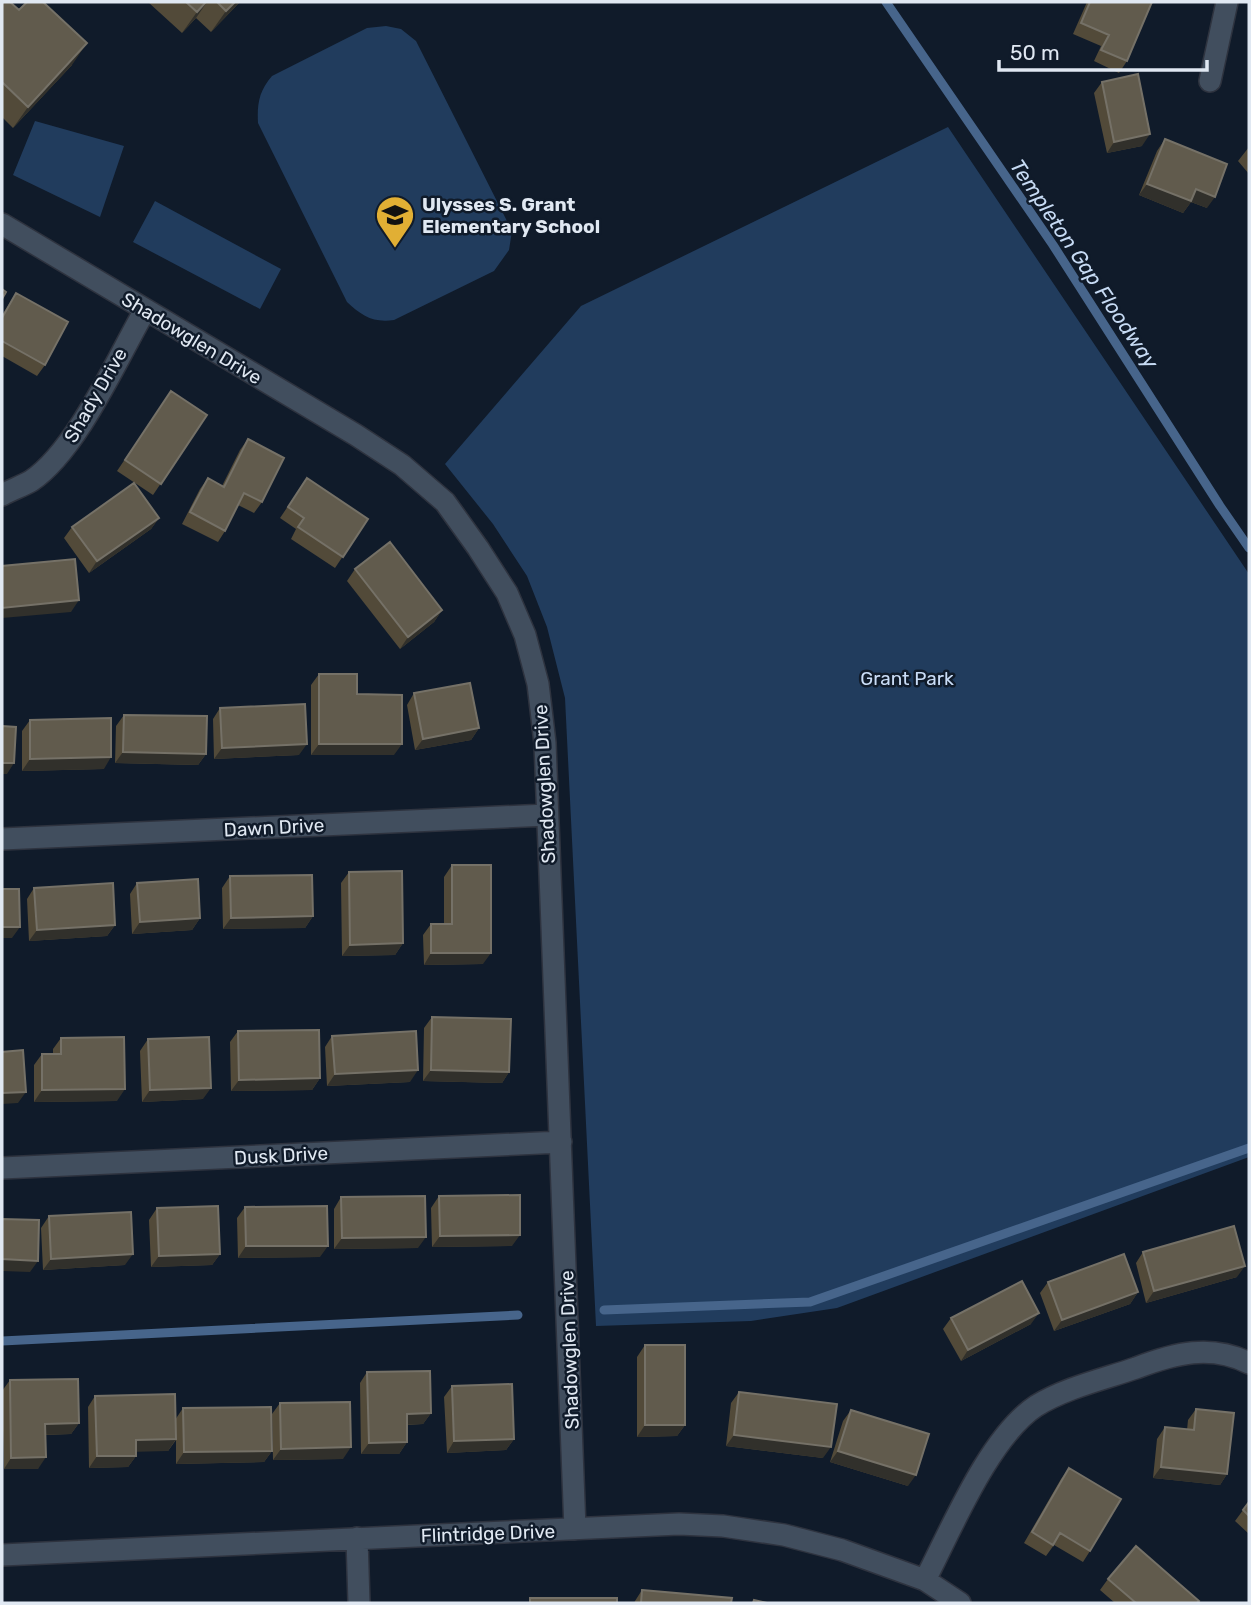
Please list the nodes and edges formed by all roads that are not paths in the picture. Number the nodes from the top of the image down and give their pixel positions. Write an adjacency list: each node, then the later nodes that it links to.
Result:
1 (1227, 2): 2 (street)
2 (1210, 81)
3 (2, 224): 4 (street, Shadowglen Drive)
4 (145, 310): 5 (street, Shady Drive); 6 (street, Shadowglen Drive)
5 (2, 495)
6 (547, 815): 7 (street, Dawn Drive); 8 (street, Shadowglen Drive)
7 (2, 839)
8 (561, 1142): 9 (street, Dusk Drive); 11 (street, Shadowglen Drive)
9 (2, 1168)
10 (1249, 1363): 14 (street)
11 (575, 1529): 12 (street, Flintridge Drive); 14 (street, Flintridge Drive)
12 (357, 1538): 13 (street, Flintridge Drive); 15 (street)
13 (2, 1555)
14 (925, 1580): 16 (street, Flintridge Drive)
15 (359, 1603)
16 (960, 1603)

